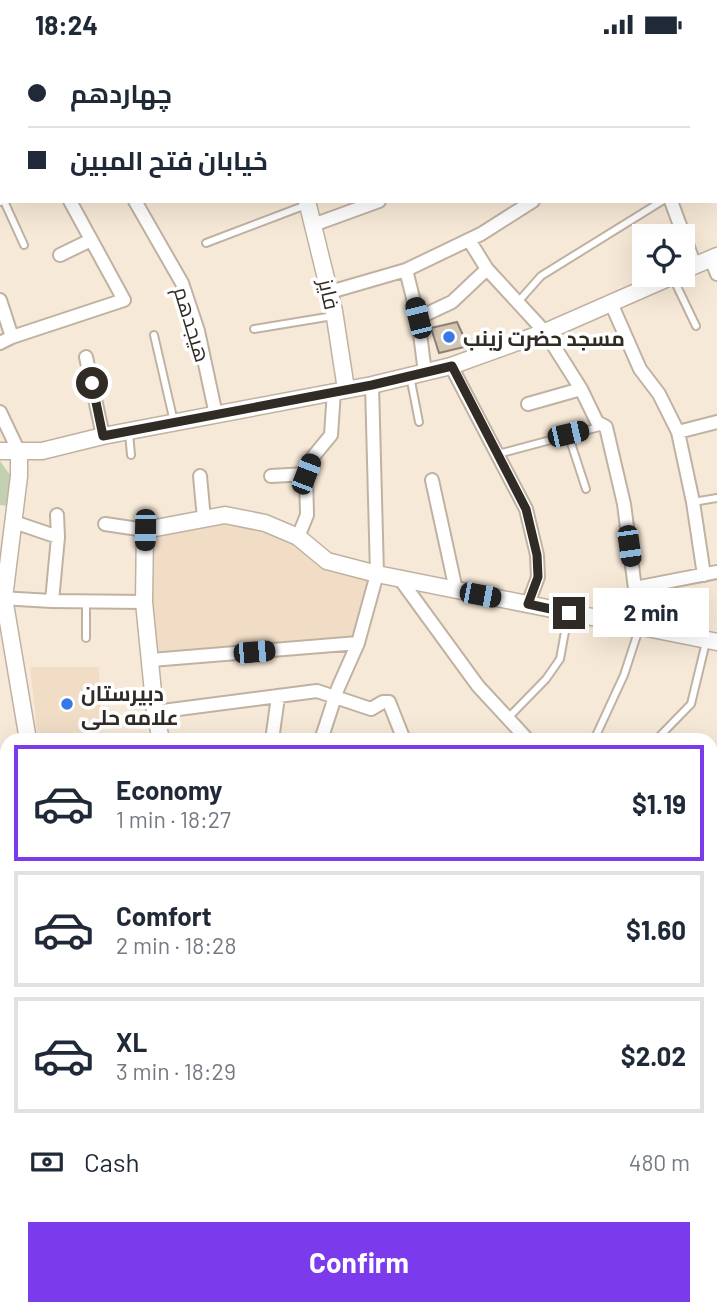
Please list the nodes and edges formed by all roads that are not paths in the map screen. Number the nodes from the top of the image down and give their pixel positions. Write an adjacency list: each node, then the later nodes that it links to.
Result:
1 (4, 203): 14 (lane)
2 (71, 203): 11 (street)
3 (136, 203): 42 (street, هیجدهم)
4 (308, 203): 10 (street, فایز); 13 (lane)
5 (374, 203): 10 (street)
6 (530, 203): 12 (street)
7 (659, 203): 24 (lane)
8 (671, 203): 9 (street)
9 (674, 224)
10 (313, 225): 22 (street, فایز)
11 (90, 240): 15 (street); 32 (street)
12 (469, 240): 18 (street); 19 (street)
13 (206, 243)
14 (24, 245)
15 (60, 255)
16 (715, 263): 17 (street)
17 (695, 268)
18 (488, 269): 24 (street); 27 (street)
19 (406, 270): 22 (street); 27 (street)
20 (647, 287): 25 (street)
21 (685, 287): 28 (lane)
22 (330, 292): 26 (street, فایز)
23 (0, 300): 32 (street)
24 (517, 303): 30 (street)
25 (611, 303): 30 (street); 48 (street)
26 (335, 316): 29 (lane); 39 (street, فایز)
27 (418, 318): 36 (street)
28 (696, 326)
29 (254, 329)
30 (545, 332): 35 (street); 38 (street)
31 (154, 335): 45 (lane)
32 (12, 337): 33 (street)
33 (0, 343)
34 (86, 357): 50 (street)
35 (452, 366): 36 (street); 54 (street)
36 (417, 375): 37 (street); 43 (lane)
37 (372, 385): 39 (street); 70 (street)
38 (581, 389): 40 (street); 46 (street)
39 (340, 390): 42 (street); 55 (street)
40 (528, 404)
41 (0, 412): 52 (street)
42 (216, 415): 45 (street)
43 (419, 422)
44 (717, 422): 48 (street)
45 (174, 424): 47 (street)
46 (603, 426): 49 (lane); 72 (street)
47 (129, 431): 50 (street); 53 (lane)
48 (678, 432): 61 (street)
49 (568, 434): 54 (lane); 59 (lane)
50 (103, 436): 52 (street)
51 (0, 451): 52 (street)
52 (19, 452): 64 (street)
53 (131, 455)
54 (496, 455): 78 (street)
55 (306, 474): 57 (street); 68 (street)
56 (200, 476): 63 (street)
57 (271, 476)
58 (432, 480): 73 (street)
59 (586, 489)
60 (717, 498): 61 (lane)
61 (693, 502): 69 (street)
62 (57, 515): 67 (street)
63 (204, 519): 66 (street); 68 (street)
64 (14, 522): 67 (street); 74 (street)
65 (105, 524): 66 (street)
66 (145, 530): 77 (street)
67 (58, 537): 75 (street)
68 (298, 537): 70 (street)
69 (710, 573): 72 (street)
70 (377, 574): 71 (street); 83 (street)
71 (400, 579): 73 (street); 88 (street)
72 (635, 588): 80 (street)
73 (456, 590): 78 (street)
74 (2, 598): 75 (street); 89 (street)
75 (52, 601): 76 (street)
76 (86, 601): 77 (street); 81 (lane)
77 (144, 602): 84 (street)
78 (528, 604): 79 (street)
79 (569, 613): 80 (street); 88 (lane)
80 (640, 627): 82 (street); 95 (lane)
81 (86, 638)
82 (712, 641): 96 (lane)
83 (358, 643): 84 (street); 86 (street)
84 (151, 660): 87 (street)
85 (278, 697): 86 (street); 87 (street); 91 (street)
86 (336, 697): 92 (street); 93 (street)
87 (155, 712): 90 (street)
88 (508, 718): 94 (street)
89 (27, 733)
90 (160, 733)
91 (273, 733)
92 (323, 733)
93 (401, 733)
94 (522, 733)
95 (597, 733)
96 (663, 733)

